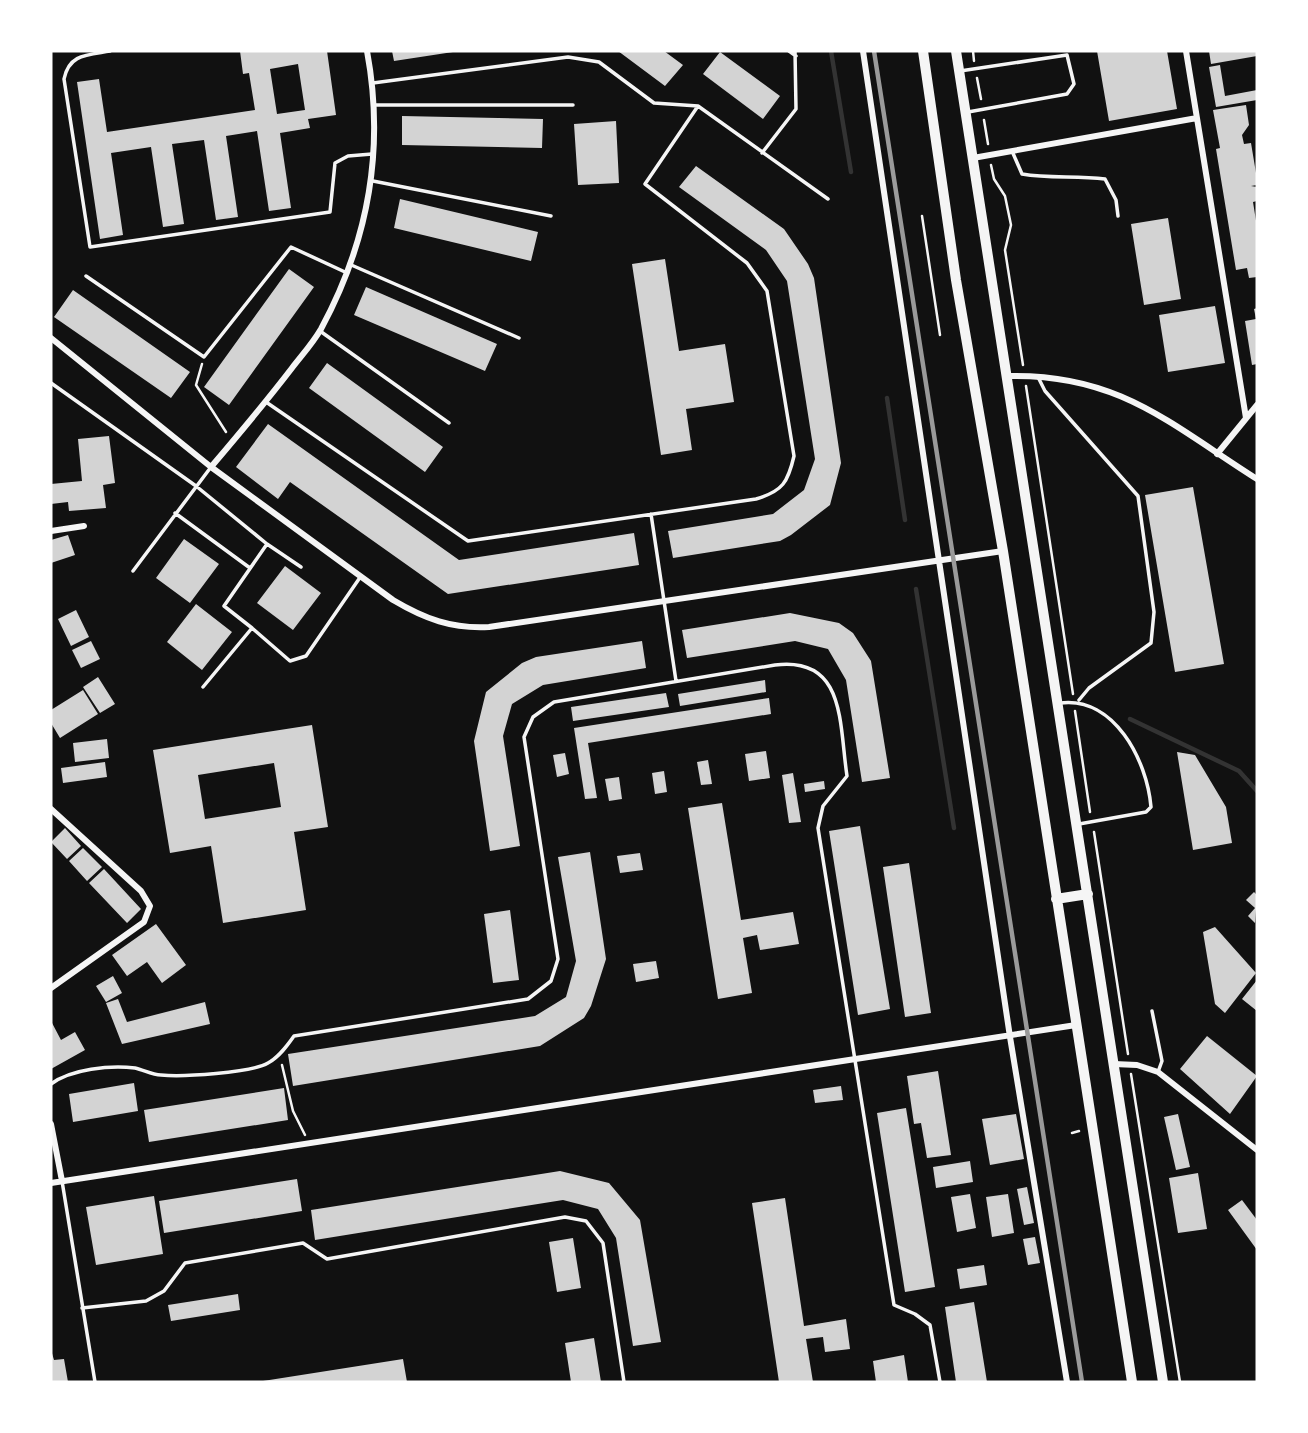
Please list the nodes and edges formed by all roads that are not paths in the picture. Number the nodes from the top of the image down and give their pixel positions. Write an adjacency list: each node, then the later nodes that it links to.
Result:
1 (110, 51): 18 (lane)
2 (368, 51): 10 (street)
3 (789, 51): 8 (lane)
4 (863, 51): 47 (street)
5 (923, 51): 46 (highway)
6 (956, 51): 9 (highway)
7 (1186, 51): 15 (street)
8 (796, 53): 17 (lane)
9 (959, 71): 14 (highway); 14 (lane)
10 (373, 83): 11 (street); 13 (lane)
11 (376, 105): 12 (lane); 18 (street)
12 (573, 105)
13 (698, 106): 17 (lane); 42 (lane)
14 (966, 113): 19 (highway)
15 (1197, 118): 16 (street); 35 (street)
16 (1012, 151): 19 (street); 23 (lane)
17 (762, 153): 21 (lane)
18 (374, 154): 20 (street)
19 (973, 158): 30 (highway)
20 (373, 181): 22 (lane); 24 (street)
21 (828, 199)
22 (551, 216)
23 (1118, 216)
24 (349, 264): 25 (street); 29 (lane)
25 (345, 272): 26 (lane); 27 (street)
26 (86, 276)
27 (320, 331): 33 (street); 36 (lane)
28 (51, 338): 38 (street)
29 (519, 338)
30 (1007, 376): 31 (street); 57 (highway)
31 (1038, 376): 37 (street); 56 (lane)
32 (51, 383): 40 (lane)
33 (267, 402): 38 (street); 42 (lane)
34 (1257, 405): 35 (street)
35 (1246, 418): 37 (street)
36 (449, 423)
37 (1217, 454): 39 (street)
38 (211, 467): 40 (lane); 51 (street)
39 (1257, 479)
40 (195, 486): 41 (lane); 45 (lane)
41 (175, 513): 49 (lane); 50 (lane)
42 (651, 514): 52 (lane)
43 (84, 526): 44 (street)
44 (51, 531)
45 (267, 544): 48 (lane); 49 (lane)
46 (1003, 551): 47 (street); 61 (highway)
47 (940, 560): 52 (street); 65 (street)
48 (301, 567)
49 (250, 568): 53 (lane)
50 (133, 571)
51 (361, 576): 52 (street); 53 (lane)
52 (664, 599): 54 (lane)
53 (252, 628): 55 (lane)
54 (676, 681): 66 (lane); 69 (lane)
55 (203, 687)
56 (1077, 701): 57 (lane); 59 (lane)
57 (1059, 703): 59 (highway)
58 (51, 809): 62 (street)
59 (1077, 824): 60 (highway)
60 (1088, 894): 61 (highway); 67 (highway)
61 (1056, 899): 64 (highway)
62 (51, 989)
63 (1152, 1011): 68 (lane)
64 (1076, 1025): 65 (street); 79 (highway)
65 (1010, 1037): 66 (street); 78 (street)
66 (853, 1061): 72 (street); 77 (lane)
67 (1114, 1064): 68 (street); 80 (highway)
68 (1157, 1072): 71 (street)
69 (51, 1084)
70 (51, 1124): 72 (street)
71 (1257, 1150)
72 (62, 1181): 73 (street); 74 (lane)
73 (51, 1183)
74 (82, 1308): 75 (lane); 76 (lane)
75 (95, 1382)
76 (624, 1382)
77 (940, 1382)
78 (1067, 1382)
79 (1132, 1382)
80 (1163, 1382)

